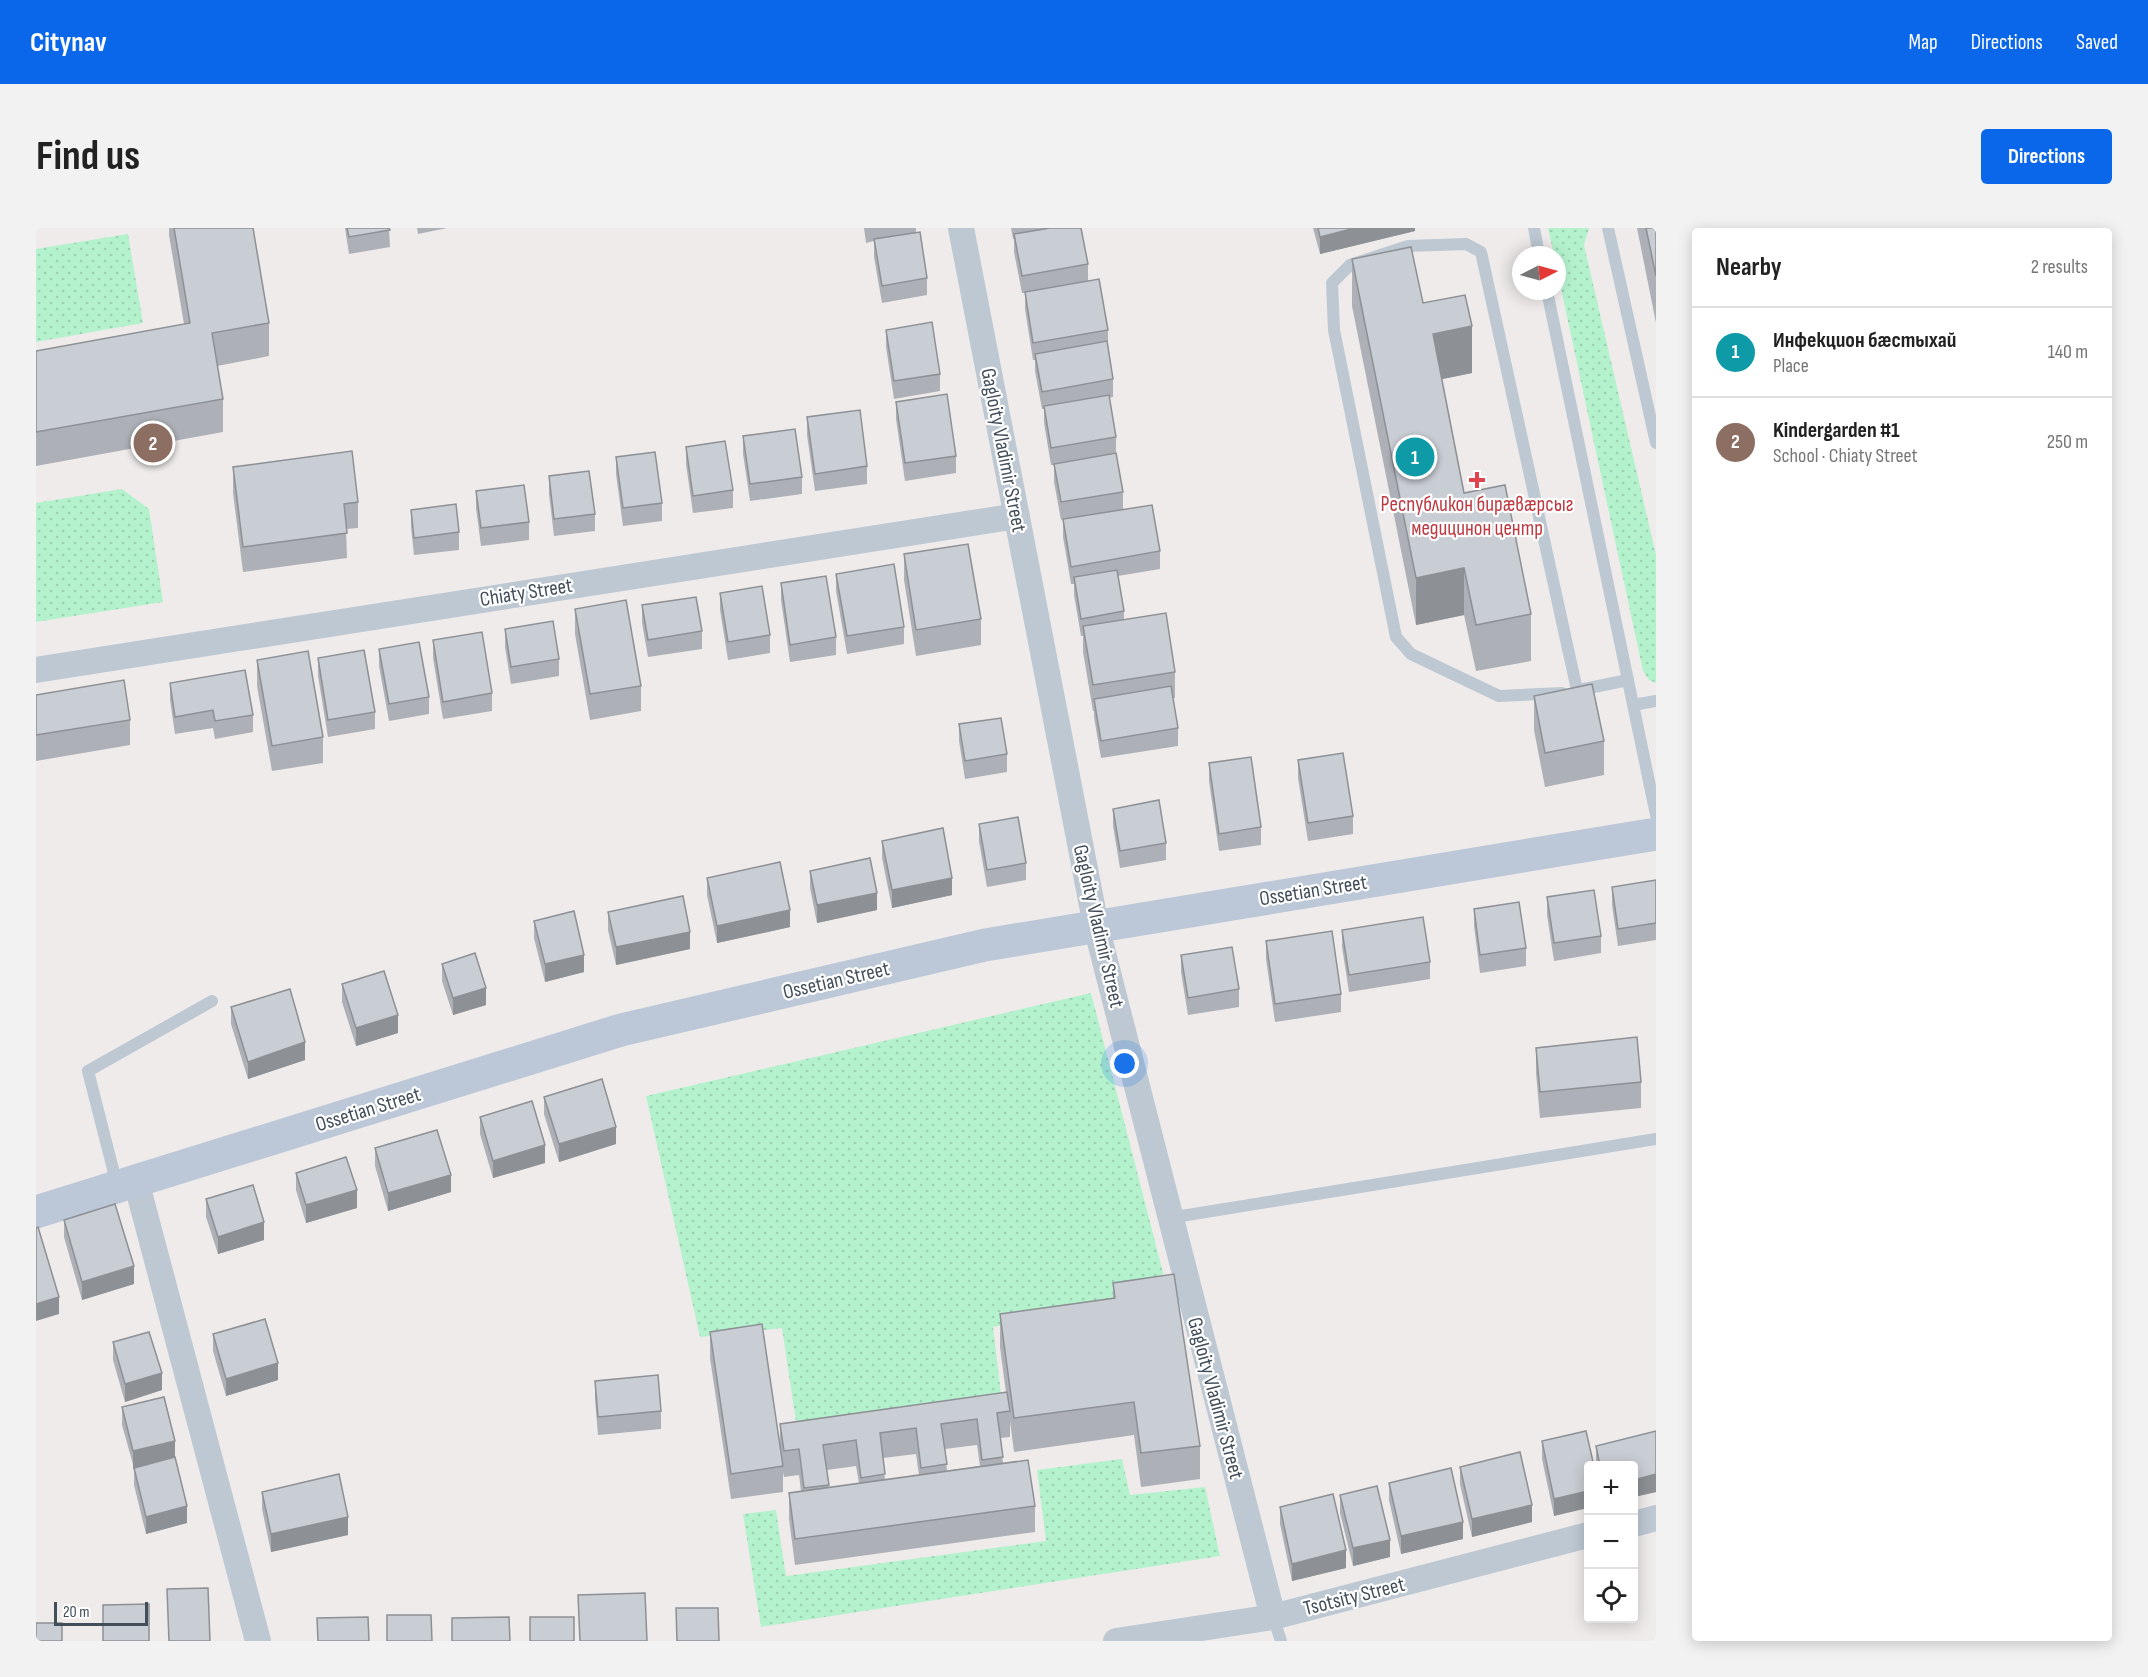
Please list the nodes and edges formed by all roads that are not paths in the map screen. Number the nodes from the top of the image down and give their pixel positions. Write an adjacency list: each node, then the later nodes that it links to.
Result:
1 (961, 228): 7 (street, Gagloity Vladimir Street)
2 (1534, 228): 4 (lane)
3 (1608, 228): 6 (lane)
4 (1537, 246)
5 (1549, 300): 9 (lane)
6 (1656, 443)
7 (1017, 516): 8 (street, Chiaty Street); 15 (street, Gagloity Vladimir Street)
8 (36, 670)
9 (1628, 680): 10 (lane); 12 (lane)
10 (1577, 690): 10 (lane)
11 (1656, 701): 12 (lane)
12 (1633, 705): 13 (lane)
13 (1656, 815)
14 (1656, 834): 15 (street, Ossetian Street)
15 (1096, 926): 18 (street, Ossetian Street); 20 (street, Gagloity Vladimir Street)
16 (212, 1001): 18 (lane)
17 (1656, 1139): 20 (lane)
18 (127, 1184): 19 (street, Ossetian Street); 25 (street)
19 (36, 1212)
20 (1169, 1218): 24 (street, Gagloity Vladimir Street)
21 (1656, 1518): 22 (street)
22 (1638, 1523)
23 (1584, 1536): 24 (street, Tsotsity Street)
24 (1273, 1617): 26 (street, Tsotsity Street); 27 (lane)
25 (258, 1641)
26 (1116, 1641)
27 (1281, 1641)

